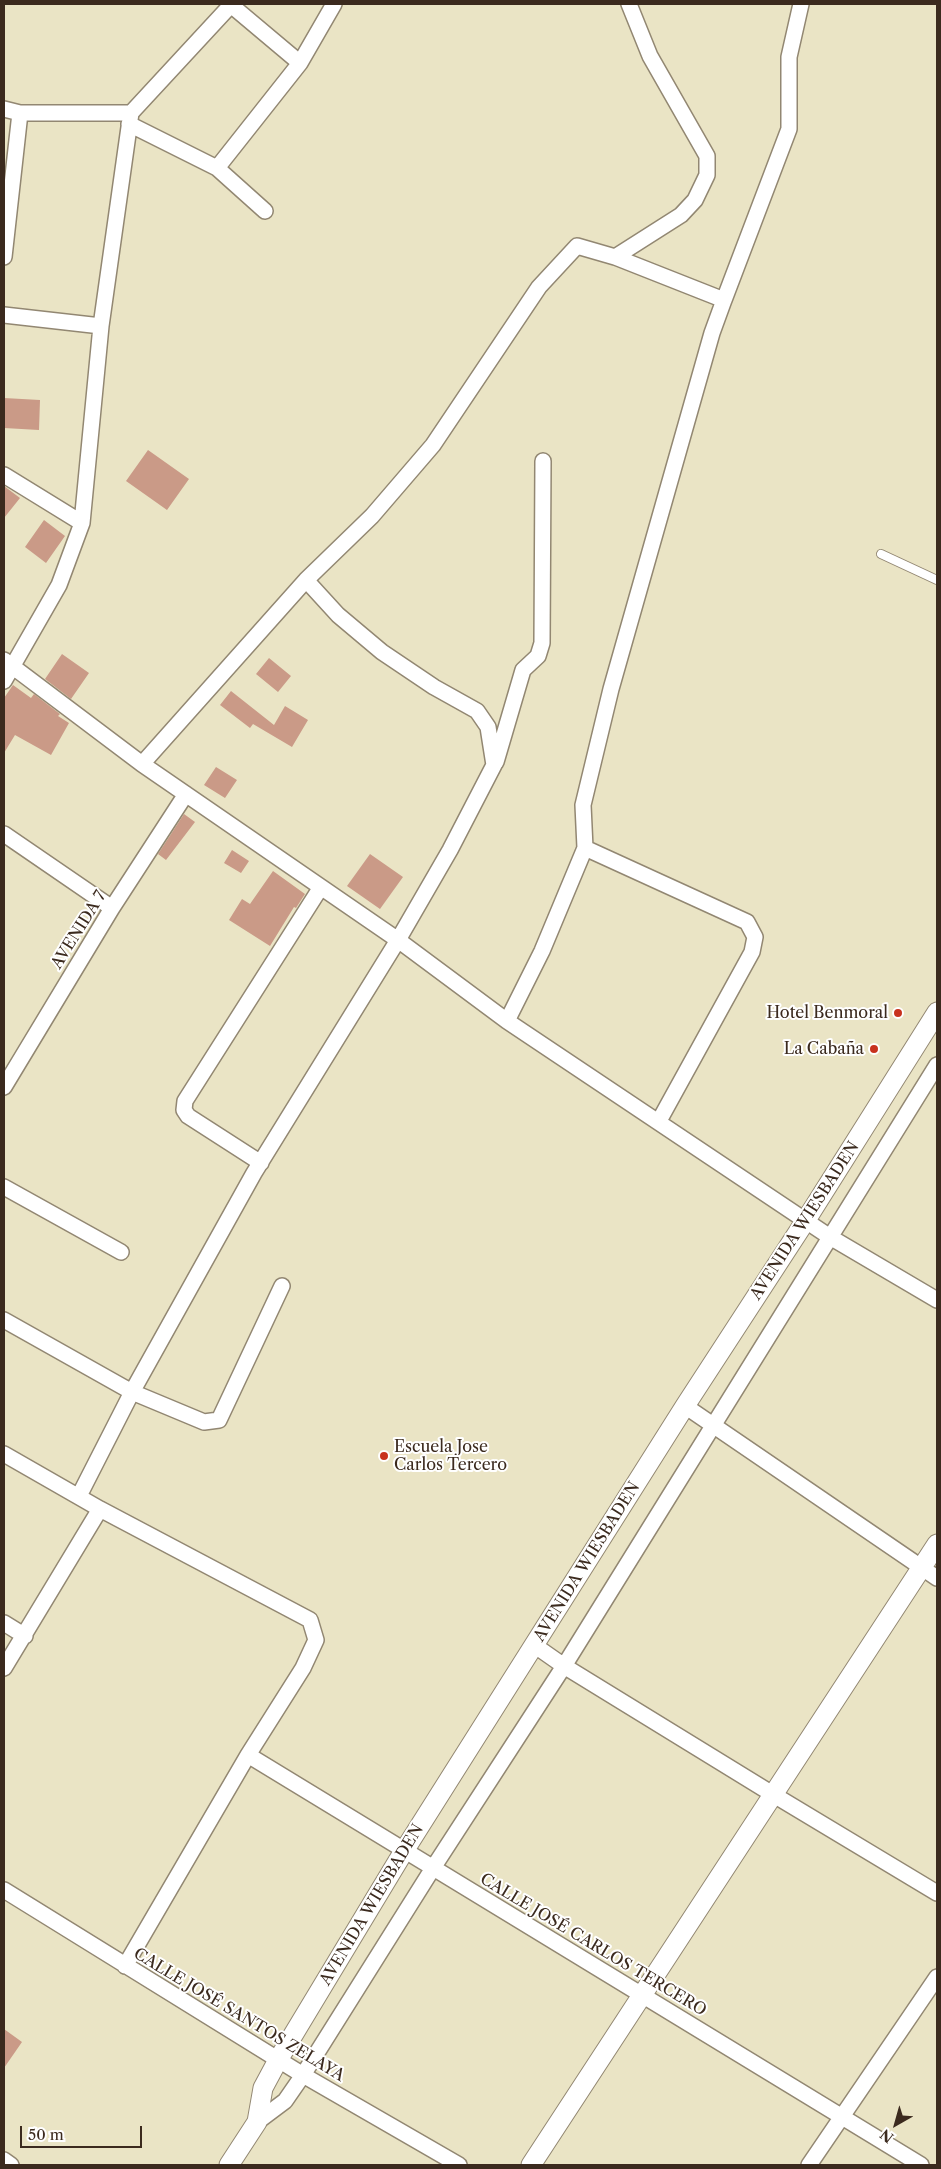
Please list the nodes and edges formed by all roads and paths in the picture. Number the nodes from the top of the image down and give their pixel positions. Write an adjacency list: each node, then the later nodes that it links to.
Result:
1 (334, 4): 4 (street)
2 (629, 4): 11 (street)
3 (801, 4): 12 (street)
4 (300, 63): 7 (street); 8 (street)
5 (4, 109): 6 (street)
6 (20, 113): 7 (street); 10 (street)
7 (130, 118): 8 (street); 14 (street)
8 (217, 168): 9 (street)
9 (265, 211)
10 (4, 257)
11 (615, 257): 12 (street); 19 (street)
12 (724, 300): 27 (street)
13 (4, 315): 14 (street)
14 (100, 326): 17 (street)
15 (543, 461): 24 (street)
16 (4, 475): 17 (street)
17 (82, 523): 21 (street)
18 (881, 554): 20 (lane)
19 (306, 580): 23 (street); 24 (street)
20 (937, 580)
21 (8, 663): 22 (street); 23 (street)
22 (4, 681)
23 (142, 764): 25 (street)
24 (494, 765): 30 (street)
25 (186, 794): 28 (street); 29 (street, AVENIDA 7)
26 (4, 834): 29 (street)
27 (585, 848): 32 (street); 35 (street)
28 (321, 888): 30 (street); 36 (street)
29 (112, 908): 34 (street, AVENIDA 7)
30 (398, 940): 32 (street); 36 (street)
31 (937, 1012): 38 (street, AVENIDA WIESBADEN)
32 (507, 1021): 35 (street)
33 (937, 1065): 39 (street, AVENIDA WIESBADEN)
34 (4, 1087)
35 (659, 1121): 38 (street)
36 (261, 1163): 44 (street)
37 (4, 1186): 40 (street)
38 (806, 1220): 39 (street); 45 (street, AVENIDA WIESBADEN)
39 (830, 1237): 42 (street); 46 (street, AVENIDA WIESBADEN)
40 (121, 1252)
41 (282, 1286): 44 (street)
42 (937, 1300)
43 (4, 1320): 44 (street)
44 (132, 1392): 48 (street)
45 (685, 1406): 46 (street); 55 (street, AVENIDA WIESBADEN)
46 (712, 1426): 51 (street); 56 (street, AVENIDA WIESBADEN)
47 (4, 1454): 48 (street)
48 (79, 1496): 49 (street)
49 (100, 1508): 54 (street); 58 (street)
50 (937, 1544): 51 (street)
51 (921, 1569): 52 (street); 59 (street)
52 (937, 1578)
53 (4, 1623): 54 (street)
54 (25, 1636): 57 (street)
55 (534, 1645): 56 (street); 60 (street, AVENIDA WIESBADEN)
56 (564, 1666): 59 (street); 61 (street, AVENIDA WIESBADEN)
57 (4, 1668)
58 (248, 1755): 60 (street, CALLE JOSÉ CARLOS TERCERO); 64 (street)
59 (774, 1796): 63 (street); 66 (street)
60 (404, 1851): 61 (street, CALLE JOSÉ CARLOS TERCERO); 67 (street, AVENIDA WIESBADEN)
61 (433, 1868): 66 (street, CALLE JOSÉ CARLOS TERCERO); 68 (street, AVENIDA WIESBADEN)
62 (4, 1890): 64 (street, CALLE JOSÉ SANTOS ZELAYA)
63 (937, 1893)
64 (124, 1966): 67 (street, CALLE JOSÉ SANTOS ZELAYA)
65 (937, 1977): 69 (street)
66 (643, 1996): 69 (street, CALLE JOSÉ CARLOS TERCERO); 75 (street)
67 (278, 2060): 68 (street, CALLE JOSÉ SANTOS ZELAYA); 70 (street, AVENIDA WIESBADEN)
68 (303, 2075): 70 (street, AVENIDA WIESBADEN); 74 (street, CALLE JOSÉ SANTOS ZELAYA)
69 (842, 2117): 76 (street); 77 (street, CALLE JOSÉ CARLOS TERCERO)
70 (257, 2122): 73 (street, AVENIDA WIESBADEN)
71 (4, 2160): 72 (street)
72 (11, 2165)
73 (229, 2165)
74 (459, 2165)
75 (531, 2165)
76 (809, 2165)
77 (921, 2165)

